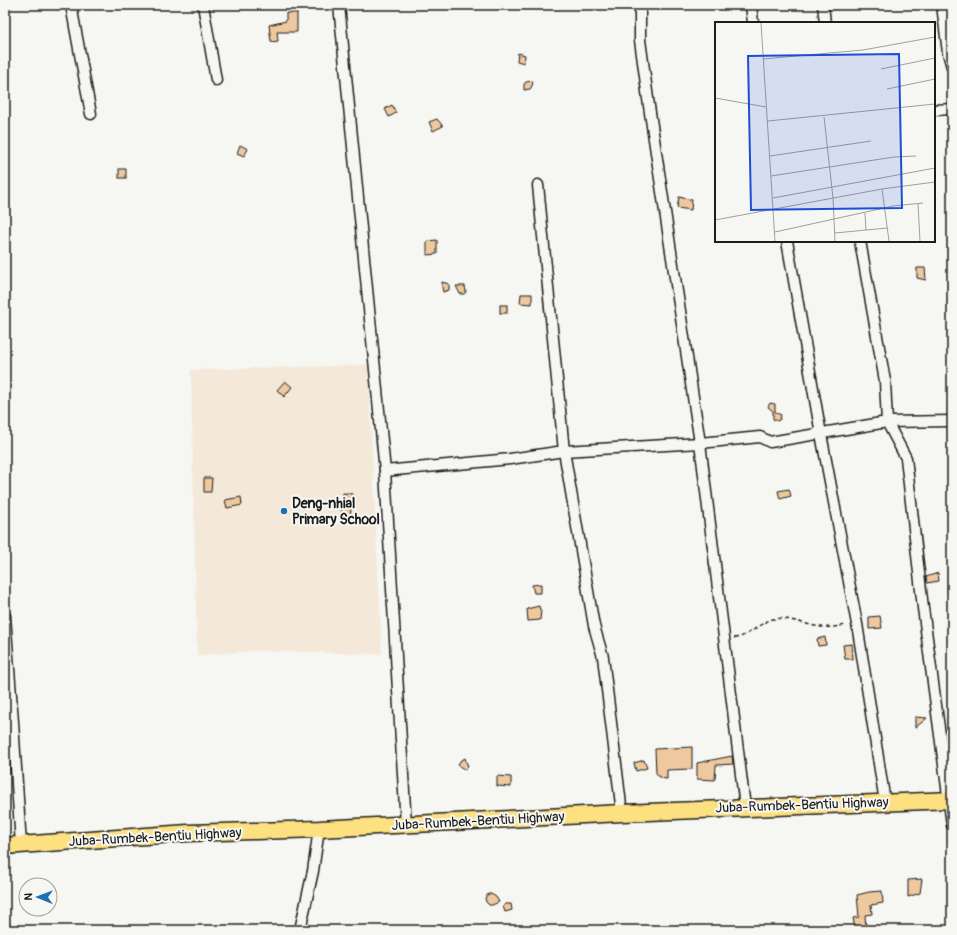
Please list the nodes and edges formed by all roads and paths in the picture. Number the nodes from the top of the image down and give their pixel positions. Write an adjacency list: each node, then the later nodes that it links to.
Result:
1 (71, 5): 14 (street)
2 (203, 5): 11 (street)
3 (339, 5): 23 (street)
4 (640, 5): 21 (street)
5 (751, 5): 8 (street)
6 (823, 5): 9 (street)
7 (942, 5): 10 (street)
8 (753, 22)
9 (825, 22)
10 (952, 67)
11 (216, 80)
12 (952, 109): 13 (street)
13 (935, 110)
14 (91, 114)
15 (538, 185): 22 (street)
16 (788, 242): 20 (street)
17 (860, 242): 19 (street)
18 (952, 421): 19 (street)
19 (887, 422): 20 (street); 27 (street)
20 (821, 434): 21 (street); 25 (street)
21 (700, 443): 22 (street); 26 (street)
22 (564, 451): 23 (street); 30 (street)
23 (385, 471): 31 (street)
24 (5, 616): 34 (street)
25 (856, 624): 26 (path); 28 (street)
26 (724, 638): 29 (street)
27 (950, 800): 28 (main road, Juba-Rumbek-Bentiu Highway); 32 (street)
28 (885, 802): 29 (main road, Juba-Rumbek-Bentiu Highway)
29 (745, 807): 30 (main road, Juba-Rumbek-Bentiu Highway)
30 (622, 813): 31 (main road, Juba-Rumbek-Bentiu Highway)
31 (406, 825): 33 (main road, Juba-Rumbek-Bentiu Highway)
32 (952, 825)
33 (319, 830): 34 (main road, Juba-Rumbek-Bentiu Highway); 35 (street)
34 (13, 845)
35 (300, 930)

